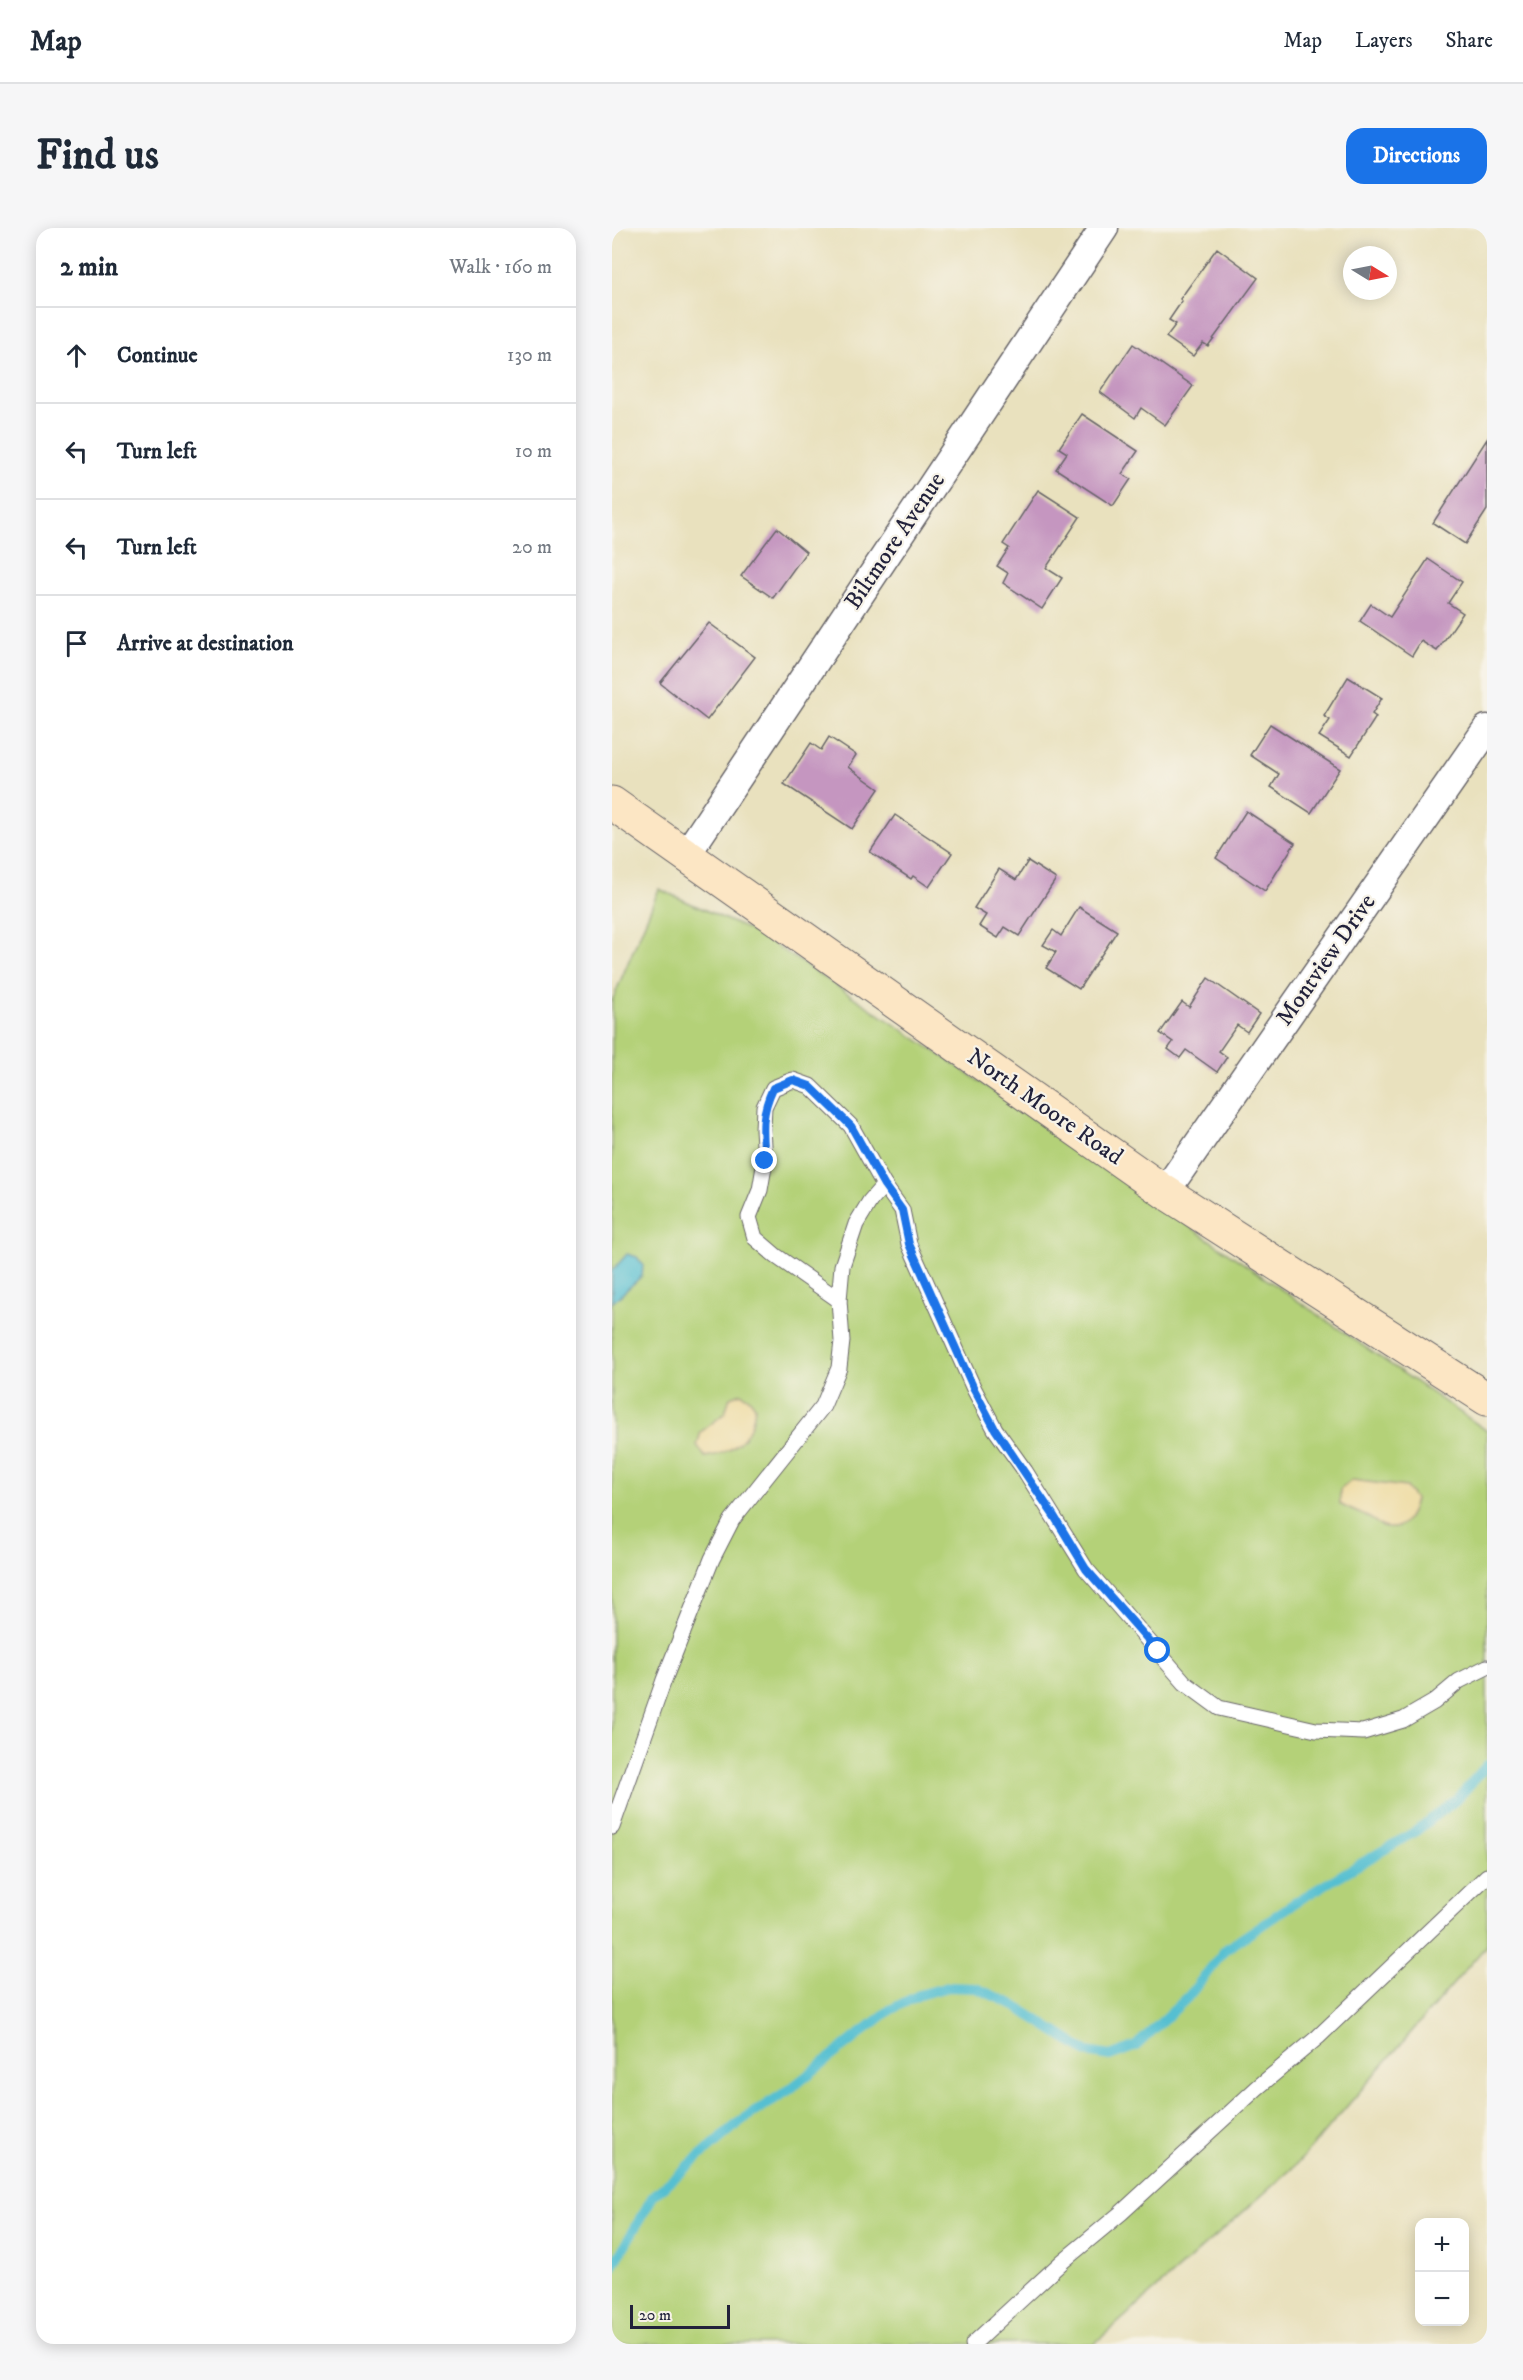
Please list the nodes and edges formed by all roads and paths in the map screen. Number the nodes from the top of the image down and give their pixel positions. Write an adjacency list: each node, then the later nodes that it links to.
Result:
1 (1104, 228): 4 (street, Biltmore Avenue)
2 (1487, 729): 6 (street, Montview Drive)
3 (612, 803): 4 (main road, North Moore Road)
4 (686, 855): 6 (main road, North Moore Road)
5 (884, 1185): 7 (lane); 7 (lane); 9 (lane)
6 (1165, 1192): 8 (main road, North Moore Road)
7 (838, 1300): 10 (lane)
8 (1487, 1399)
9 (1487, 1667)
10 (612, 1827)
11 (1487, 1876): 12 (lane)
12 (973, 2344)

